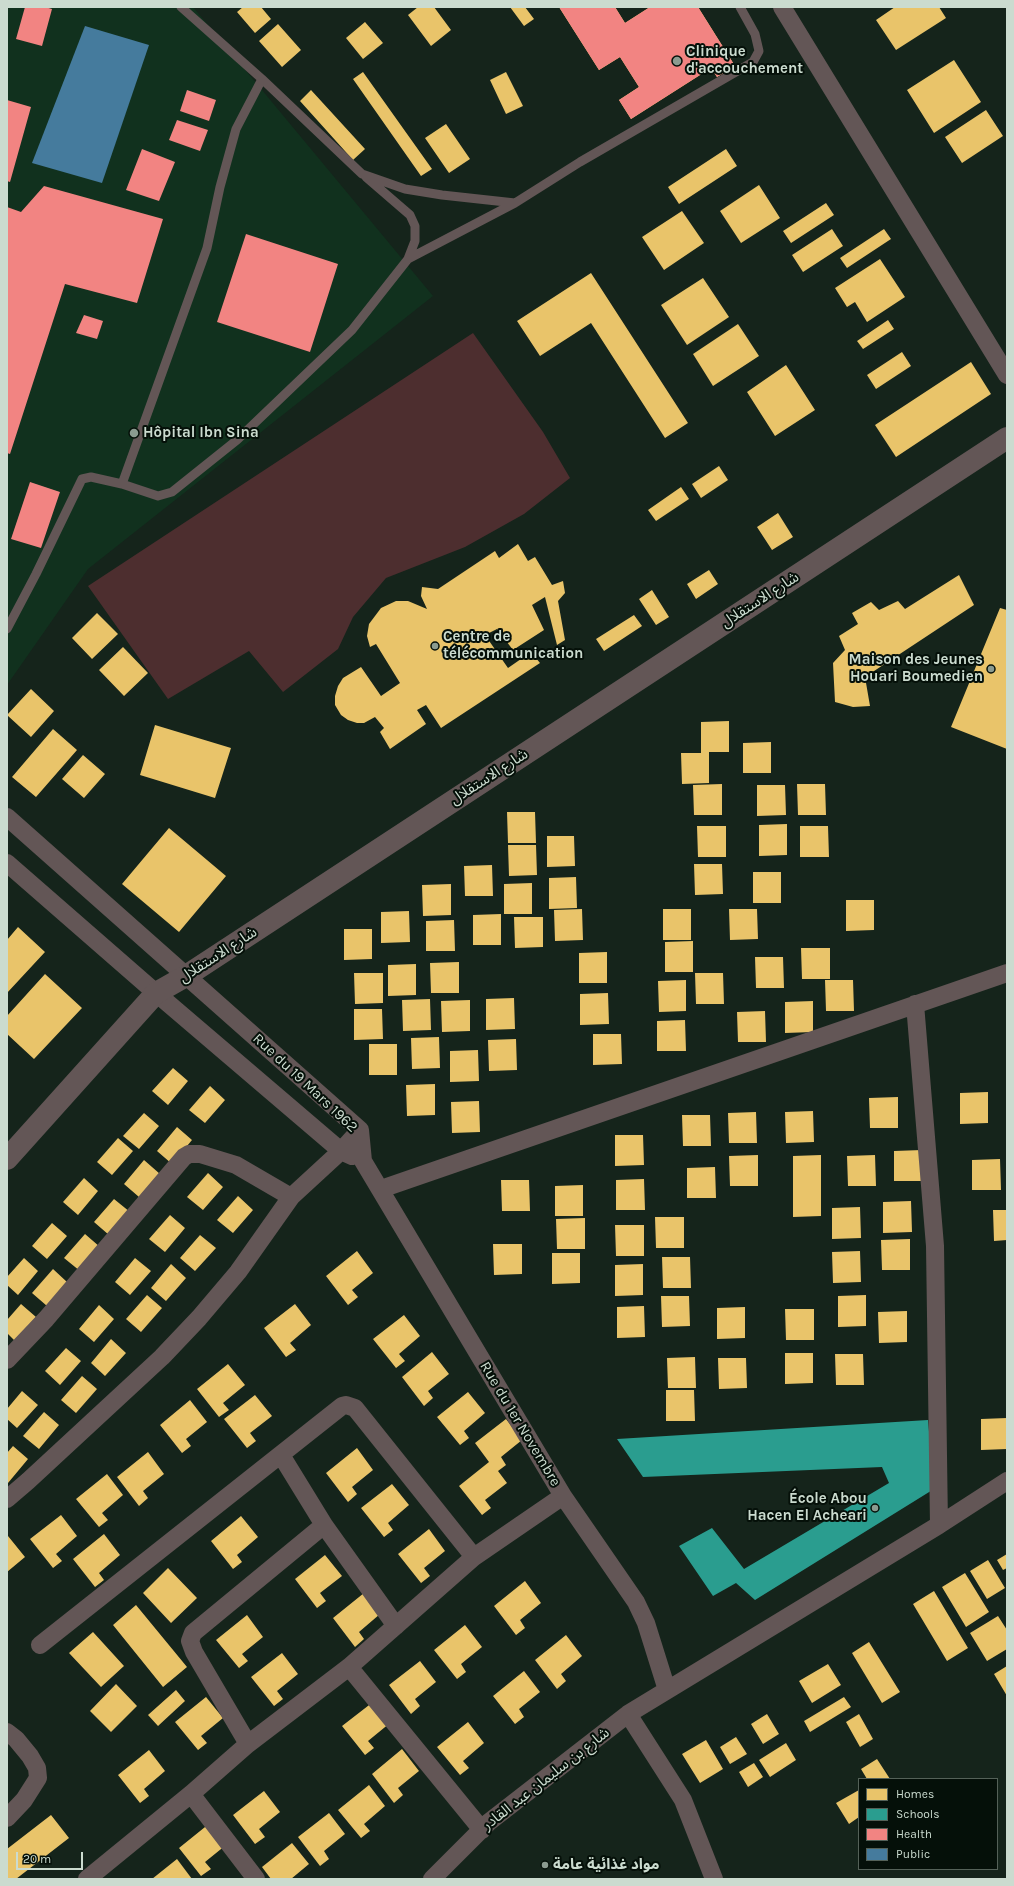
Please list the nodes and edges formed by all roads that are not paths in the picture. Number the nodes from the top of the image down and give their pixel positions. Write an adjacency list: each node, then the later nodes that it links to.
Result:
1 (181, 7): 4 (lane)
2 (740, 7): 6 (lane)
3 (782, 7): 8 (street)
4 (262, 79): 5 (lane); 10 (lane)
5 (362, 174): 6 (lane); 7 (lane)
6 (515, 203): 7 (lane)
7 (408, 260): 10 (lane)
8 (1007, 375)
9 (1007, 438): 15 (street, شارع الاستقلال)
10 (122, 484): 11 (lane)
11 (7, 629)
12 (7, 817): 15 (street, Rue du 19 Mars 1962)
13 (7, 863): 16 (street, Rue du 19 Mars 1962)
14 (1007, 973): 17 (street)
15 (186, 976): 16 (street, شارع الاستقلال); 18 (street, Rue du 19 Mars 1962)
16 (156, 993): 19 (street, Rue du 19 Mars 1962); 20 (street, شارع الاستقلال)
17 (915, 1004): 22 (street); 30 (street)
18 (360, 1130): 19 (street); 21 (street, Rue du 19 Mars 1962)
19 (341, 1151): 21 (street, Rue du 19 Mars 1962); 23 (street)
20 (7, 1159)
21 (363, 1161): 22 (street, Rue du 1er Novembre)
22 (381, 1189): 27 (street, Rue du 1er Novembre)
23 (292, 1197): 24 (street); 28 (street)
24 (7, 1360)
25 (282, 1455): 29 (street); 31 (street); 33 (street)
26 (1007, 1481): 30 (street, شارع بن سليمان عبد القادر)
27 (563, 1496): 31 (street); 35 (street, Rue du 1er Novembre)
28 (7, 1499)
29 (324, 1525): 32 (street); 38 (street)
30 (939, 1525): 35 (street, شارع بن سليمان عبد القادر)
31 (474, 1557): 32 (street)
32 (396, 1626): 34 (street)
33 (40, 1645)
34 (349, 1667): 38 (street); 41 (street)
35 (667, 1690): 36 (street, شارع بن سليمان عبد القادر)
36 (628, 1714): 41 (street, شارع بن سليمان عبد القادر); 45 (street)
37 (7, 1732): 40 (street)
38 (248, 1744): 39 (street)
39 (192, 1794): 42 (street); 43 (street)
40 (7, 1818)
41 (482, 1830): 44 (street, شارع بن سليمان عبد القادر)
42 (87, 1879)
43 (256, 1879)
44 (432, 1879)
45 (714, 1879)

